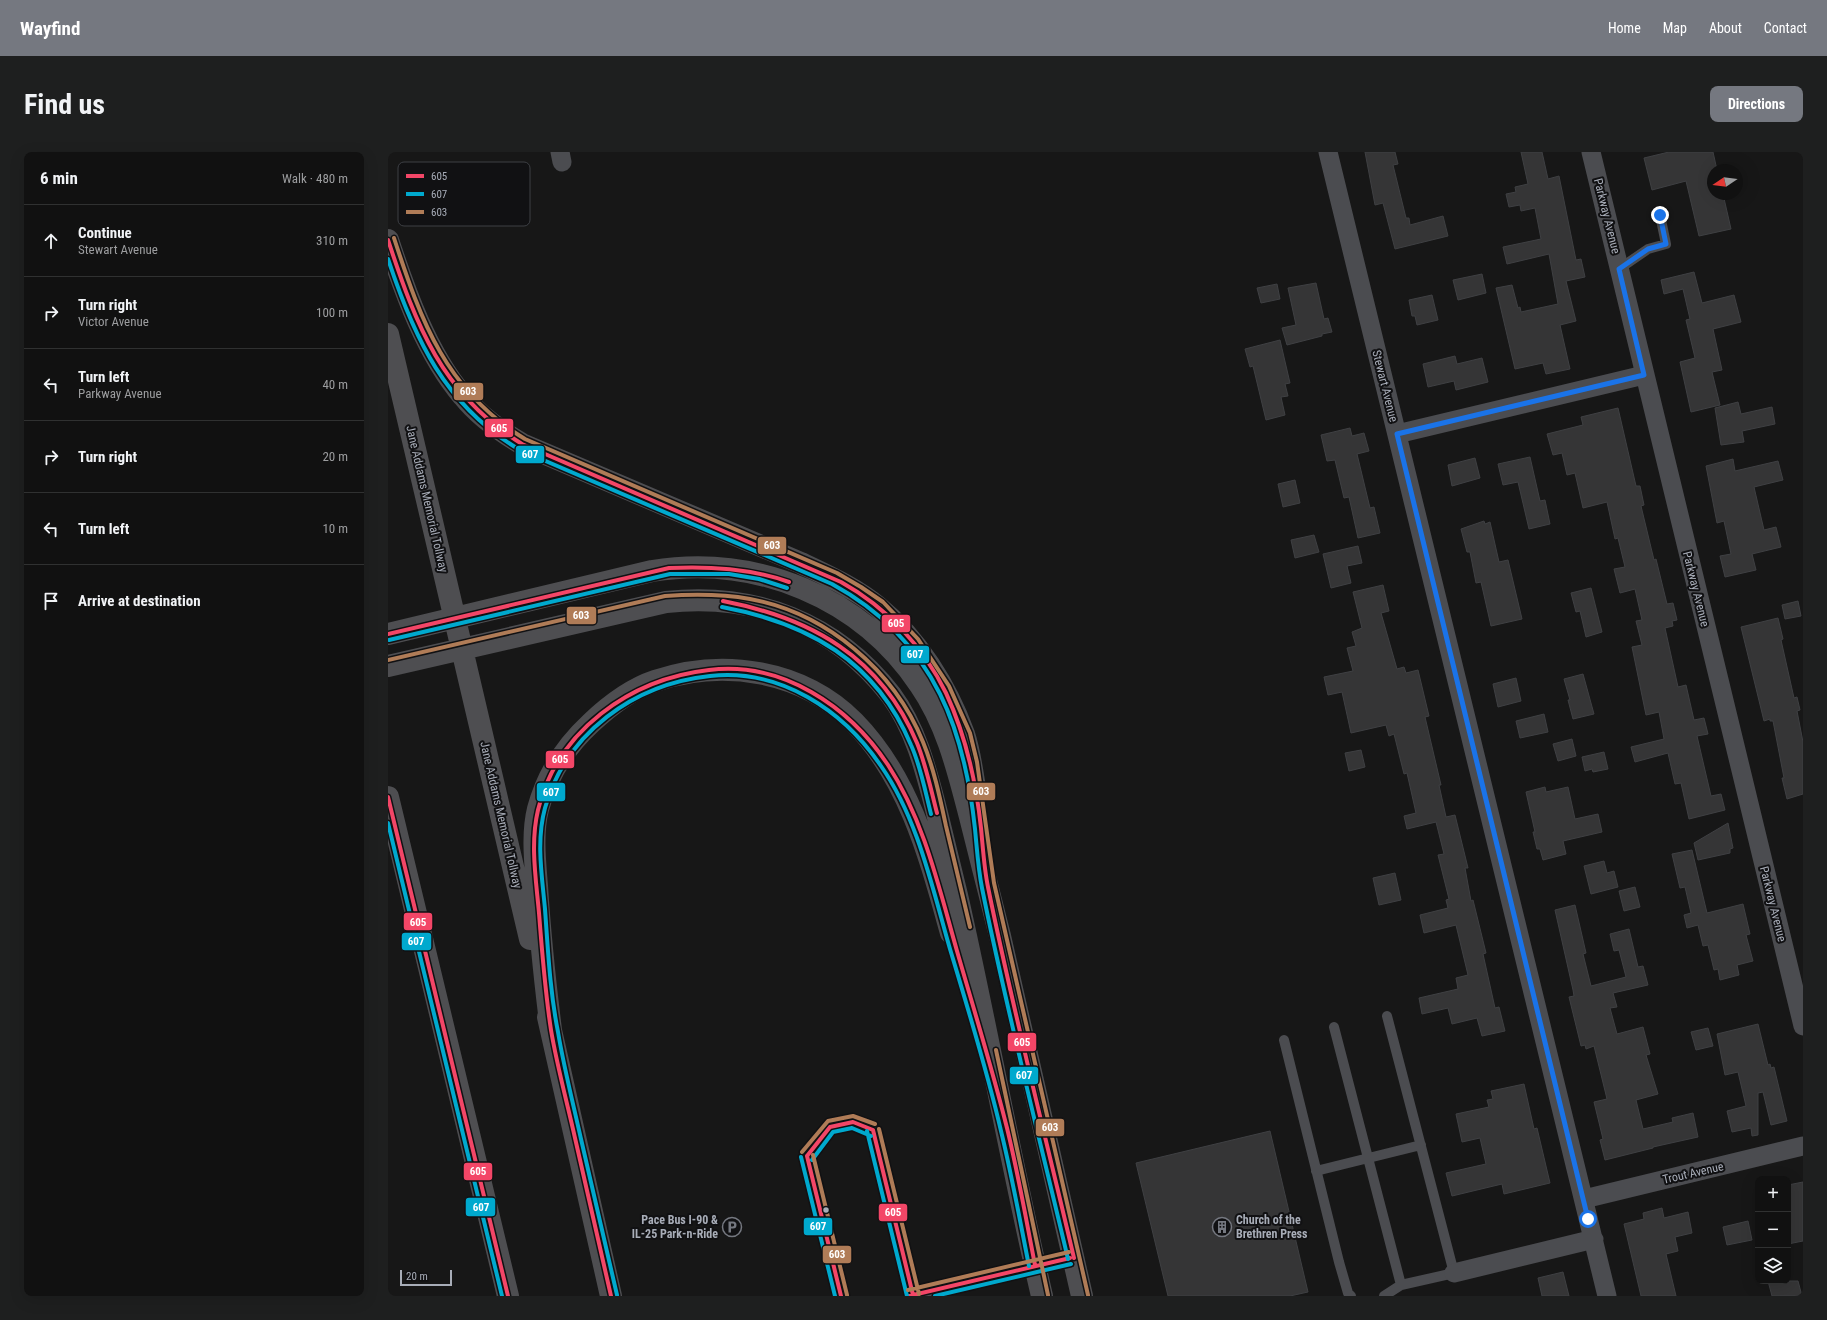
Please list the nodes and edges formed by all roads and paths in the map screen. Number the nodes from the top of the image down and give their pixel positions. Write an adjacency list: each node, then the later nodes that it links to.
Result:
1 (1328, 152): 8 (street, Stewart Avenue)
2 (1591, 152): 5 (street, Parkway Avenue)
3 (1660, 215): 5 (lane)
4 (388, 240): 12 (highway)
5 (1619, 269): 7 (street, Parkway Avenue)
6 (388, 334): 16 (highway, Jane Addams Memorial Tollway)
7 (1644, 375): 8 (street); 14 (street, Parkway Avenue)
8 (1397, 434): 23 (street, Stewart Avenue)
9 (388, 634): 12 (highway)
10 (388, 666): 18 (highway)
11 (388, 797): 30 (highway)
12 (988, 884): 25 (highway)
13 (1387, 1016): 19 (lane)
14 (1803, 1026)
15 (1334, 1027): 21 (lane)
16 (551, 1030): 18 (highway); 31 (highway, Jane Addams Memorial Tollway)
17 (1284, 1040): 22 (lane)
18 (1007, 1128): 26 (highway)
19 (1421, 1145): 21 (lane); 27 (lane)
20 (1803, 1146): 23 (street, Trout Avenue)
21 (1368, 1158): 22 (lane); 28 (lane)
22 (1316, 1171): 36 (lane)
23 (1584, 1199): 24 (street, Stewart Avenue)
24 (1594, 1239): 27 (street); 38 (street, Stewart Avenue)
25 (1074, 1258): 26 (lane); 35 (highway)
26 (1035, 1266): 29 (lane); 34 (highway)
27 (1454, 1273): 28 (lane)
28 (1401, 1285): 37 (lane)
29 (937, 1293): 33 (lane)
30 (508, 1296)
31 (611, 1296)
32 (841, 1296): 33 (lane)
33 (911, 1296)
34 (1042, 1296)
35 (1082, 1296)
36 (1351, 1296)
37 (1384, 1296)
38 (1607, 1296)

